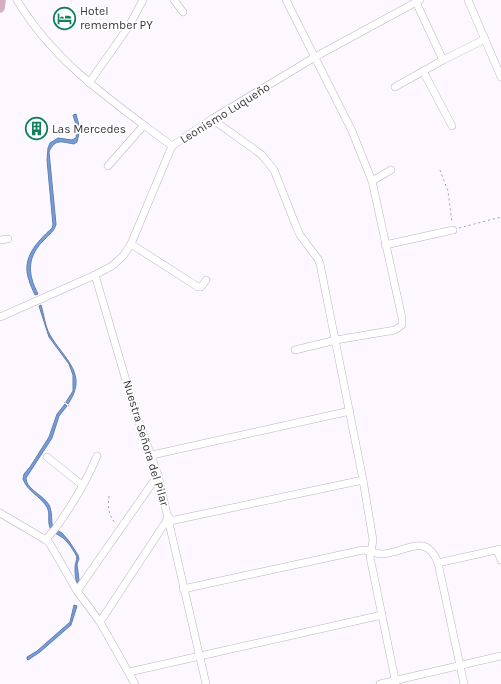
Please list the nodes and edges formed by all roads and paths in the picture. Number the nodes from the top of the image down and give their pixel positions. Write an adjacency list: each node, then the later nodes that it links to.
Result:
1 (1, 0): 8 (main road)
2 (17, 0): 15 (street)
3 (143, 0): 15 (street)
4 (174, 0): 9 (street)
5 (286, 0): 11 (street)
6 (468, 0): 10 (street)
7 (418, 1): 11 (street, Leonismo Luqueño); 12 (street)
8 (0, 8)
9 (183, 12)
10 (485, 40): 12 (street); 14 (street)
11 (315, 57): 17 (street, Leonismo Luqueño); 24 (street)
12 (443, 60): 13 (street)
13 (423, 71): 16 (street); 19 (street)
14 (501, 77)
15 (89, 83): 18 (street)
16 (395, 87)
17 (212, 119): 20 (street, Leonismo Luqueño); 34 (street)
18 (144, 125): 20 (street); 21 (street)
19 (452, 126)
20 (172, 146): 29 (street, Leonismo Luqueño)
21 (108, 166)
22 (391, 170): 24 (street)
23 (440, 170): 26 (path)
24 (372, 181): 30 (street)
25 (501, 217): 26 (path)
26 (453, 230): 30 (street)
27 (8, 239): 28 (street)
28 (0, 240)
29 (131, 244): 31 (street, Leonismo Luqueño); 32 (street)
30 (385, 245): 34 (street)
31 (95, 275): 33 (street, Leonismo Luqueño); 39 (street, Nuestra Señora del Pilar)
32 (206, 280)
33 (0, 317)
34 (336, 340): 35 (street); 38 (street)
35 (294, 350)
36 (64, 402): 37 (path)
37 (70, 407)
38 (350, 412): 39 (street); 43 (street)
39 (152, 455): 42 (street, Nuestra Señora del Pilar)
40 (98, 456): 44 (street)
41 (47, 457): 44 (street)
42 (158, 475): 47 (street, Nuestra Señora del Pilar); 48 (street)
43 (363, 480): 47 (street); 50 (street)
44 (82, 485): 49 (street)
45 (109, 496): 48 (path)
46 (0, 513): 49 (street)
47 (169, 519): 54 (street, Nuestra Señora del Pilar); 57 (street)
48 (121, 529): 55 (street)
49 (46, 540): 55 (street)
50 (371, 550): 53 (street); 54 (street); 56 (street)
51 (499, 550): 52 (street); 53 (street)
52 (501, 560)
53 (438, 563): 60 (street)
54 (183, 588): 58 (street, Nuestra Señora del Pilar)
55 (77, 591): 57 (street)
56 (382, 615): 58 (street); 62 (street)
57 (100, 622): 61 (street)
58 (200, 656): 61 (street); 64 (street, Nuestra Señora del Pilar)
59 (501, 656): 60 (street)
60 (460, 665): 62 (street); 66 (street)
61 (129, 672): 63 (street)
62 (396, 682): 65 (street)
63 (135, 684)
64 (206, 684)
65 (380, 684)
66 (464, 684)

